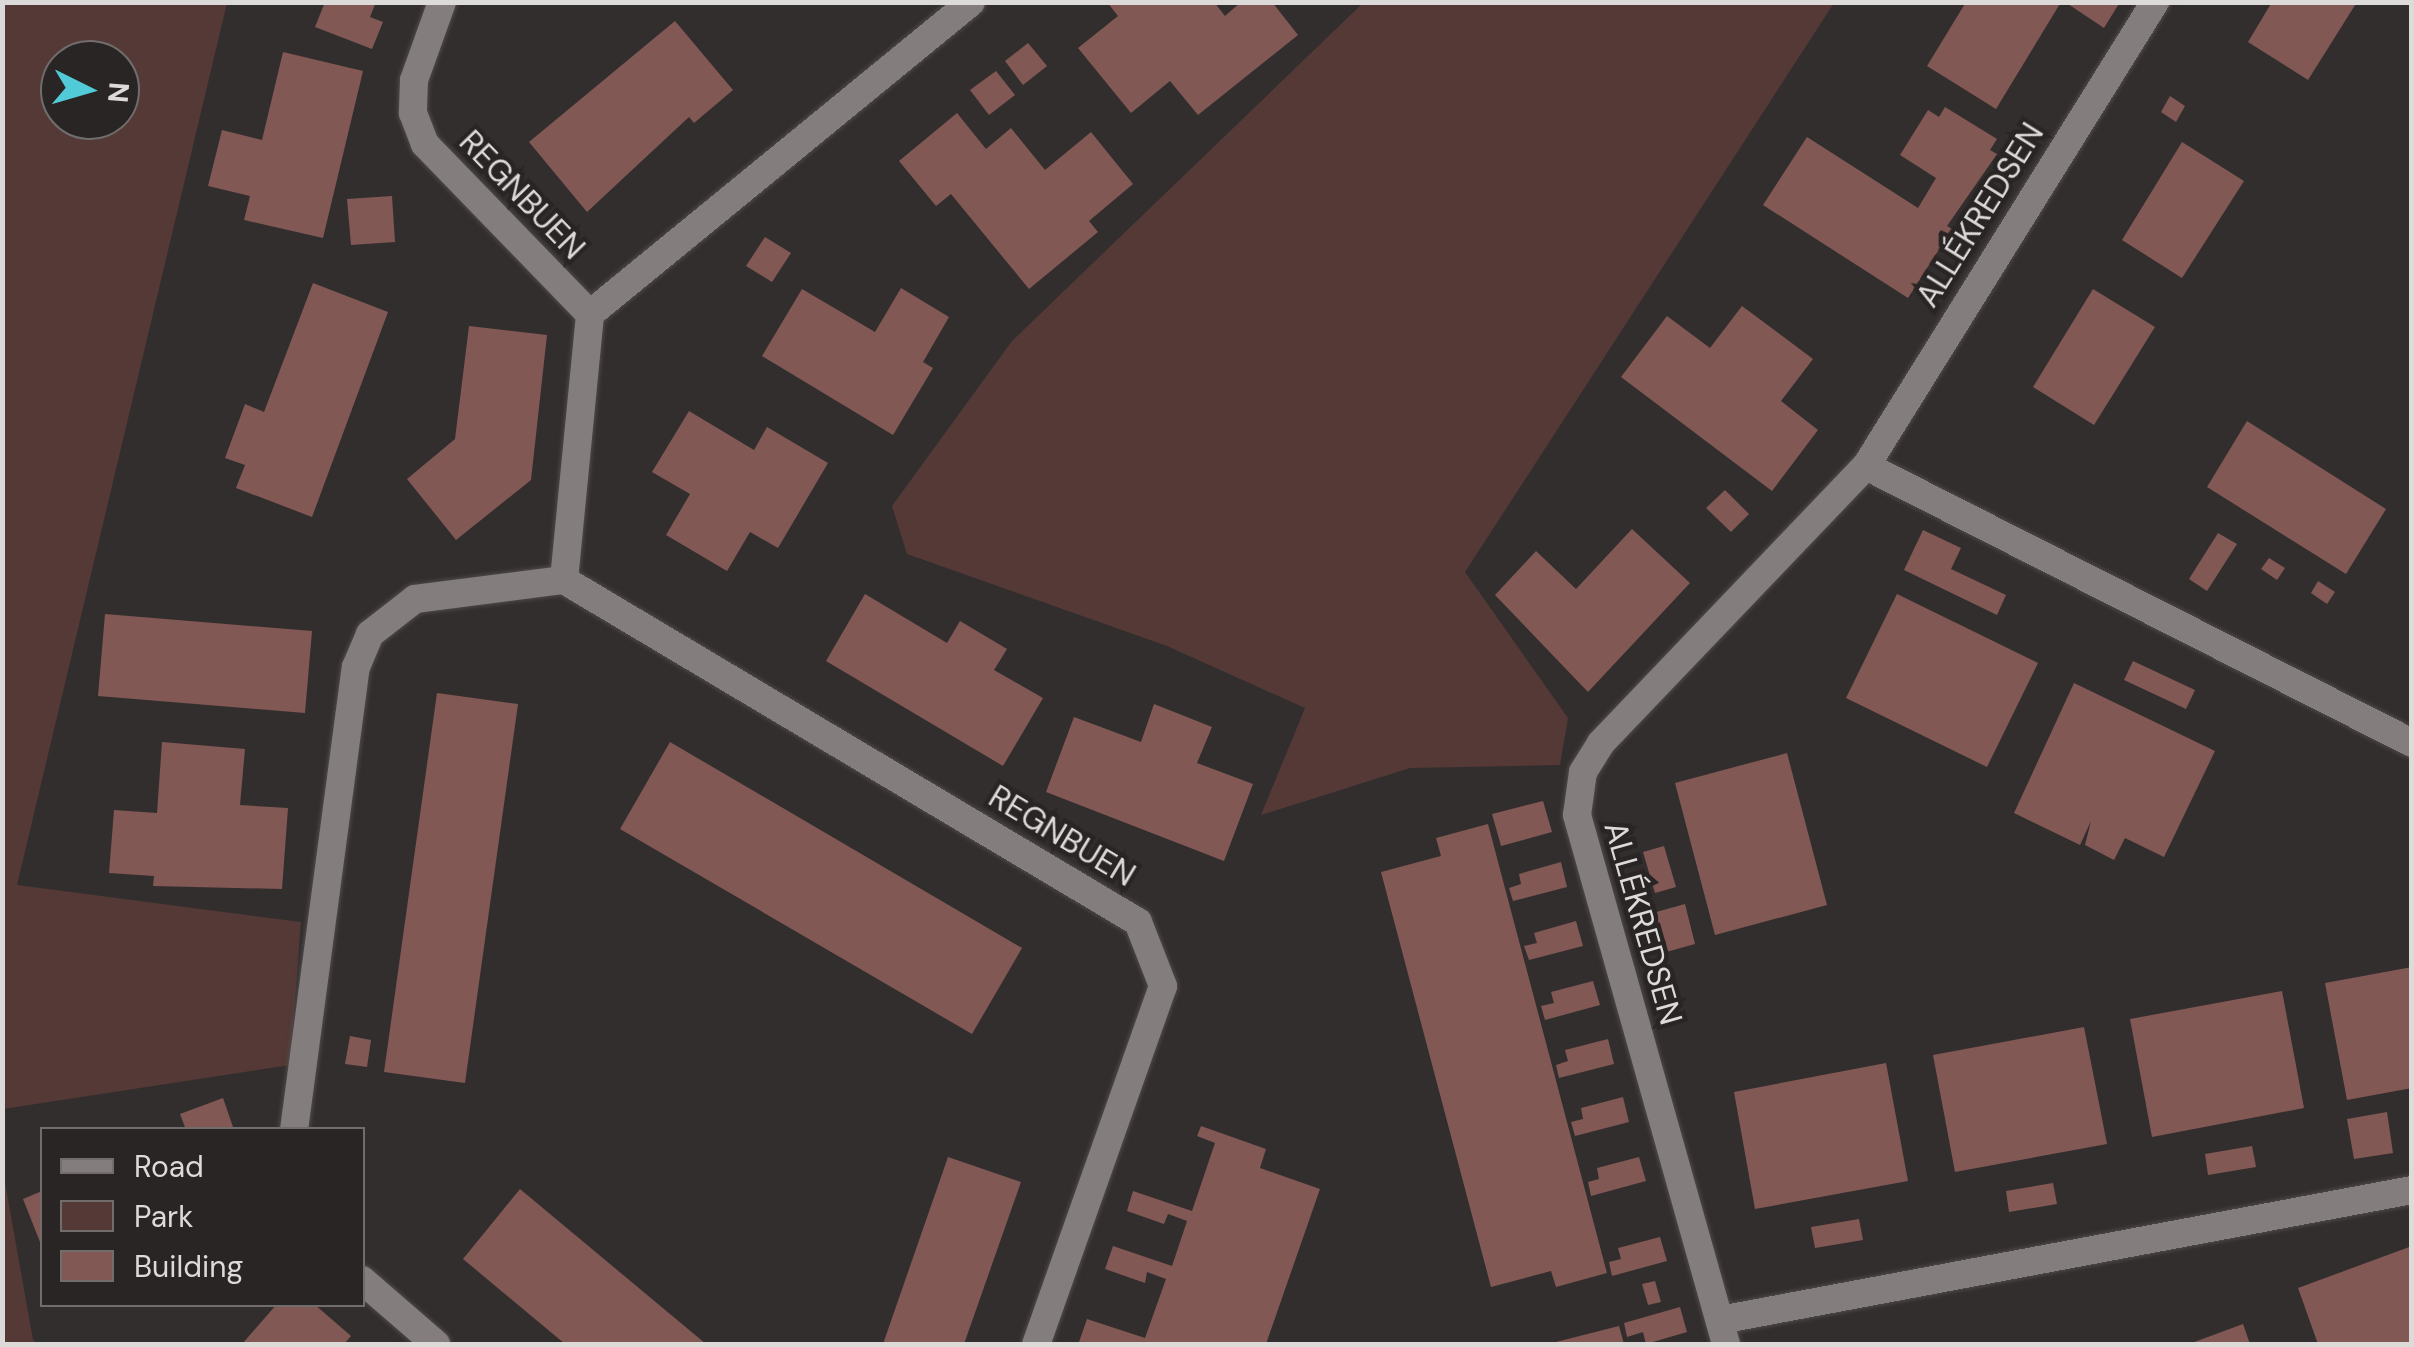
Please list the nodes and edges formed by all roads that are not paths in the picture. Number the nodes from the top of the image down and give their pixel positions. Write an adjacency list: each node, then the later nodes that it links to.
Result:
1 (442, 2): 4 (street, REGNBUEN)
2 (971, 2): 4 (street)
3 (2154, 2): 5 (street, ALLÉKREDSEN)
4 (590, 314): 6 (street)
5 (1866, 466): 7 (street); 11 (street, ALLÉKREDSEN)
6 (564, 580): 8 (street); 13 (street, REGNBUEN)
7 (2412, 743)
8 (294, 1127)
9 (2412, 1190): 11 (street, ALLÉKREDSEN)
10 (365, 1283): 12 (street)
11 (1723, 1332)
12 (436, 1344)
13 (1036, 1344)

